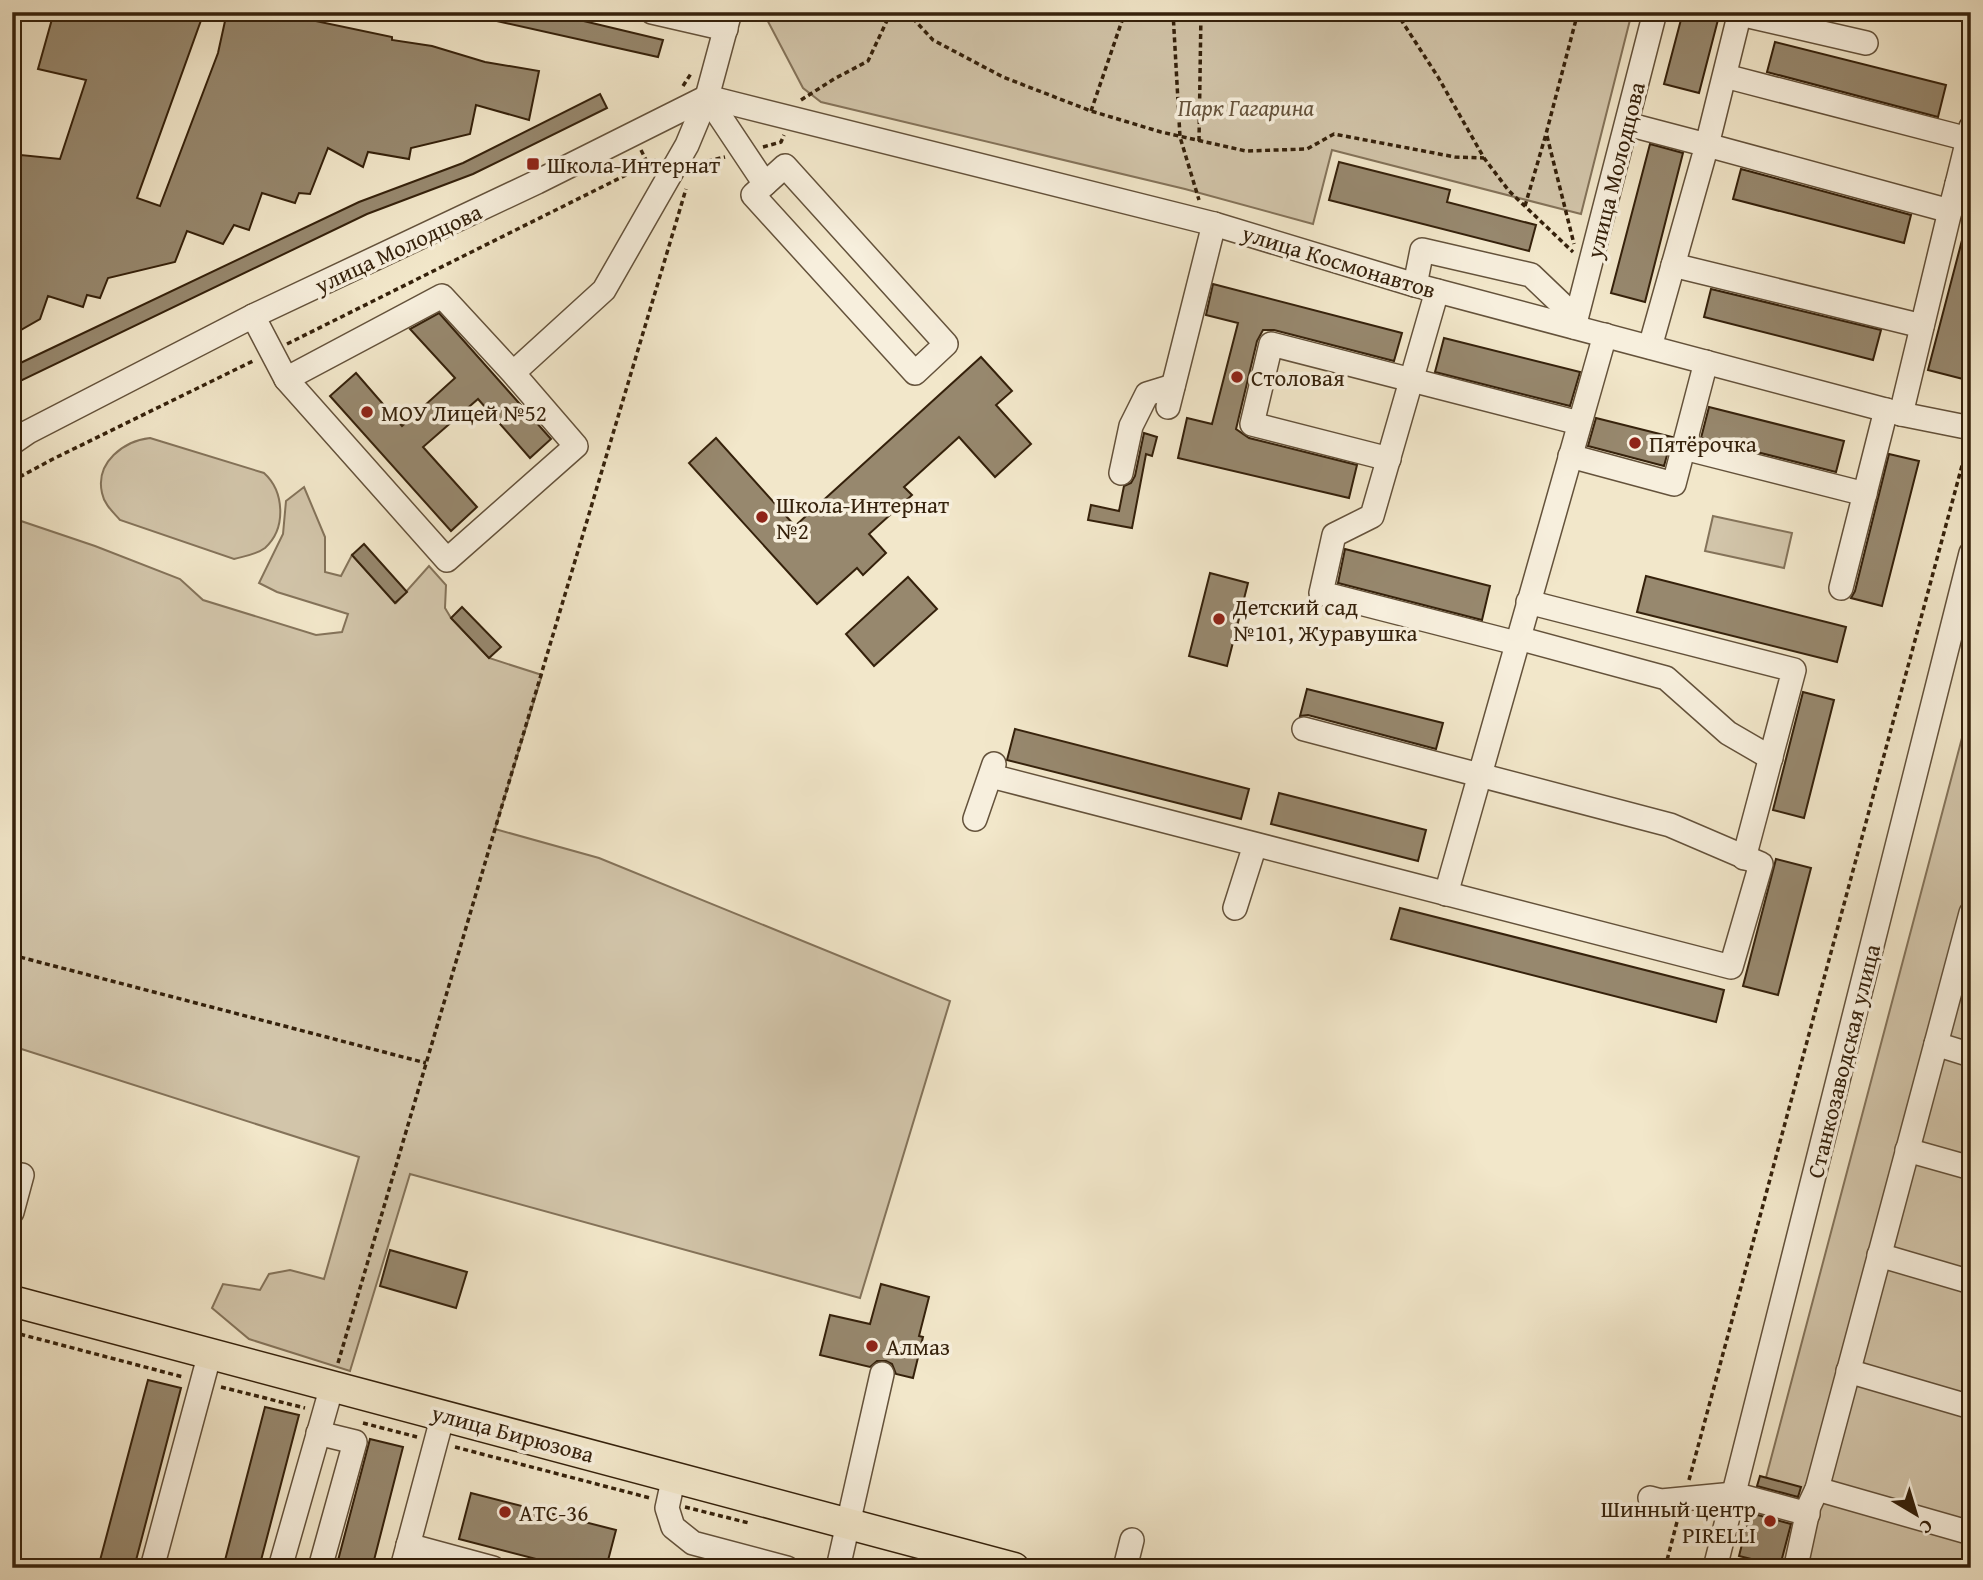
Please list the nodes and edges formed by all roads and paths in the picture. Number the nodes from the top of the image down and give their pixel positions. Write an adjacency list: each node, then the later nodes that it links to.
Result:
1 (652, 12): 10 (street)
2 (907, 12): 14 (path)
3 (1125, 12): 14 (path)
4 (1172, 12): 18 (path)
5 (1201, 12): 19 (path)
6 (1396, 12): 22 (path)
7 (1577, 12): 17 (path)
8 (1655, 12): 15 (street, улица Молодцова)
9 (1740, 13): 11 (street); 12 (street)
10 (728, 21): 13 (street)
11 (1866, 43)
12 (1725, 76): 16 (street); 21 (street)
13 (707, 97): 20 (street); 24 (street); 28 (street, улица Космонавтов); 31 (street, улица Молодцова)
14 (1091, 111): 18 (path)
15 (1626, 124): 21 (street); 32 (street, улица Молодцова)
16 (1969, 133): 25 (street)
17 (1546, 134): 26 (path); 26 (path)
18 (1180, 137): 19 (path); 28 (path)
19 (1199, 141): 22 (path)
20 (687, 145): 36 (path); 38 (street)
21 (1707, 145): 27 (street); 29 (street)
22 (1484, 158): 26 (path)
23 (689, 178): 69 (path)
24 (765, 184): 24 (street)
25 (1964, 186): 27 (street)
26 (1525, 206)
27 (1950, 211): 33 (street)
28 (1210, 223): 30 (street, улица Космонавтов); 49 (street)
29 (1673, 265): 33 (street); 35 (street)
30 (1426, 288): 32 (street, улица Космонавтов); 32 (street); 40 (street)
31 (253, 316): 36 (street); 45 (street, улица Молодцова)
32 (1575, 323): 34 (street, улица Космонавтов)
33 (1922, 326): 41 (street)
34 (1605, 335): 35 (street, улица Космонавтов); 42 (street)
35 (1650, 347): 37 (street, улица Космонавтов)
36 (271, 352): 39 (street); 50 (path)
37 (1706, 362): 41 (street, улица Космонавтов); 46 (street)
38 (513, 373): 39 (street); 39 (street)
39 (286, 379)
40 (1411, 380): 42 (street); 48 (street); 48 (street)
41 (1894, 412): 43 (street, улица Космонавтов); 51 (street)
42 (1579, 423): 47 (street)
43 (1971, 428)
44 (1971, 438): 90 (path)
45 (12, 443)
46 (1684, 448): 47 (street); 51 (street)
47 (1570, 456): 54 (street)
48 (1389, 459): 55 (street)
49 (1121, 472)
50 (12, 481)
51 (1865, 494): 53 (street)
52 (1971, 553): 88 (street, Станкозаводская улица)
53 (1840, 589)
54 (1528, 602): 55 (street); 57 (street)
55 (1517, 640): 57 (street); 58 (street)
56 (1304, 729): 58 (street)
57 (1771, 758): 61 (street)
58 (1479, 775): 61 (street); 62 (street)
59 (975, 819): 60 (street)
60 (1255, 845): 62 (street); 63 (street)
61 (1744, 858): 62 (street)
62 (1446, 894)
63 (1235, 908)
64 (1971, 913): 66 (street)
65 (12, 955): 69 (path)
66 (1965, 956): 67 (street)
67 (1936, 1044): 68 (street); 70 (street)
68 (1971, 1055)
69 (426, 1063): 83 (path)
70 (1908, 1150): 71 (street); 74 (street)
71 (1971, 1168)
72 (22, 1175): 73 (street)
73 (12, 1212)
74 (1879, 1255): 75 (street); 79 (street)
75 (1971, 1282)
76 (12, 1301): 78 (main road, улица Бирюзова)
77 (12, 1332): 81 (path)
78 (210, 1353): 81 (street); 83 (main road, улица Бирюзова)
79 (1848, 1371): 82 (street); 87 (street)
80 (882, 1374): 92 (street)
81 (203, 1382): 83 (path); 98 (street)
82 (1971, 1406)
83 (325, 1410): 85 (main road, улица Бирюзова); 99 (street); 100 (street)
84 (361, 1423): 85 (path)
85 (439, 1428): 86 (main road, улица Бирюзова); 86 (path); 96 (street)
86 (671, 1489): 92 (main road, улица Бирюзова); 93 (path); 103 (street)
87 (1817, 1489): 91 (street); 94 (street)
88 (1734, 1494): 90 (street); 91 (street); 108 (street, Станкозаводская улица)
89 (1650, 1498): 90 (street)
90 (1684, 1499): 107 (path)
91 (1808, 1514): 109 (street)
92 (849, 1522): 97 (main road, улица Бирюзова); 104 (street)
93 (749, 1523)
94 (1971, 1534)
95 (1132, 1540): 106 (street)
96 (408, 1545): 101 (street); 102 (street)
97 (978, 1563): 105 (main road, улица Бирюзова)
98 (152, 1568)
99 (280, 1568)
100 (320, 1568)
101 (402, 1568)
102 (493, 1568)
103 (787, 1568)
104 (838, 1568)
105 (1014, 1568)
106 (1125, 1568)
107 (1665, 1568)
108 (1715, 1568)
109 (1804, 1568)

